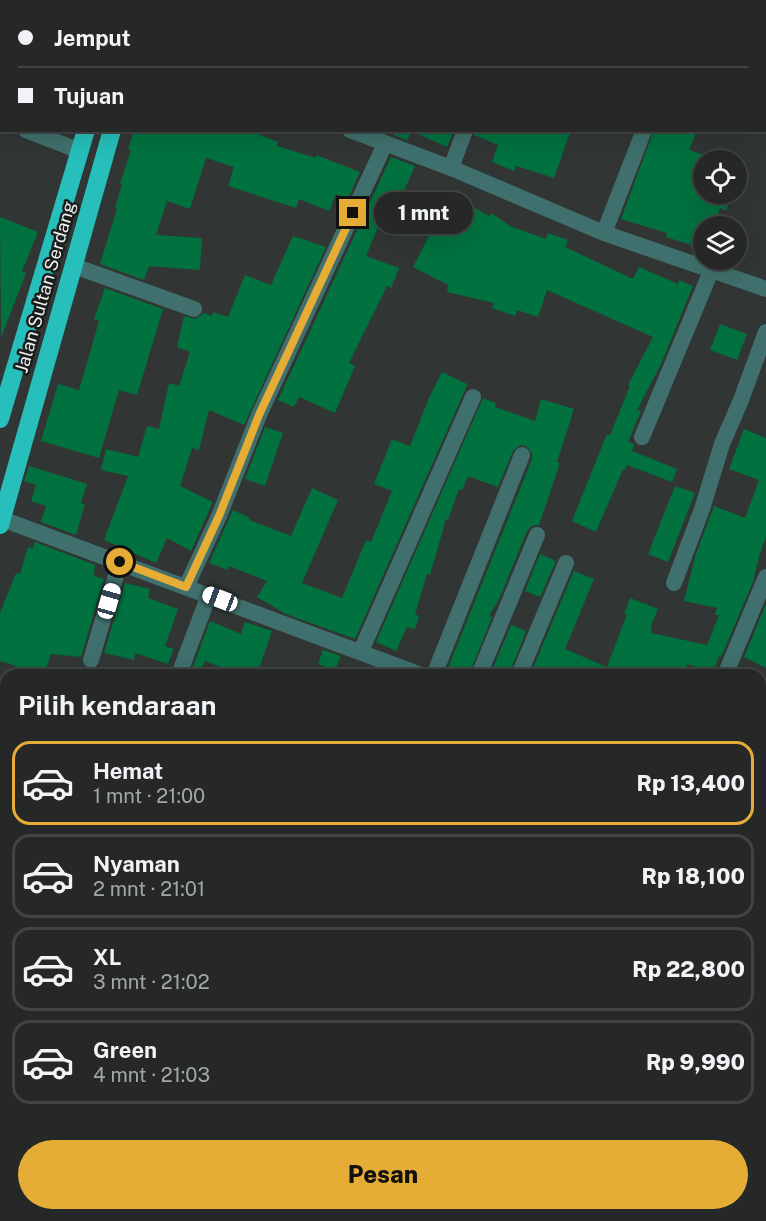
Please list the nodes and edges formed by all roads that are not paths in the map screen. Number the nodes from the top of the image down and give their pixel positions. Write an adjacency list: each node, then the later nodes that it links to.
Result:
1 (31, 132): 8 (street)
2 (85, 132): 8 (highway, Jalan Sultan Serdang)
3 (111, 132): 11 (highway, Jalan Sultan Serdang)
4 (357, 132): 7 (street)
5 (464, 132): 9 (street)
6 (643, 132): 10 (street)
7 (385, 144): 9 (street); 27 (street)
8 (80, 151): 16 (highway, Jalan Sultan Serdang)
9 (451, 168): 10 (street)
10 (604, 233): 12 (street)
11 (74, 266): 14 (street); 21 (highway, Jalan Sultan Serdang)
12 (711, 271): 13 (street); 19 (street)
13 (766, 289)
14 (194, 309)
15 (766, 332): 26 (street)
16 (4, 388): 18 (highway, Jalan Sultan Serdang)
17 (473, 398): 29 (street)
18 (0, 419)
19 (642, 437)
20 (522, 455): 33 (street)
21 (1, 522): 23 (street)
22 (537, 535): 34 (street)
23 (120, 562): 27 (street); 30 (street)
24 (566, 563): 35 (street)
25 (766, 577): 36 (street)
26 (674, 583)
27 (186, 587): 28 (street)
28 (208, 595): 29 (street); 31 (street)
29 (361, 651): 32 (street)
30 (91, 660)
31 (181, 669)
32 (406, 669)
33 (436, 669)
34 (481, 669)
35 (522, 669)
36 (728, 669)

